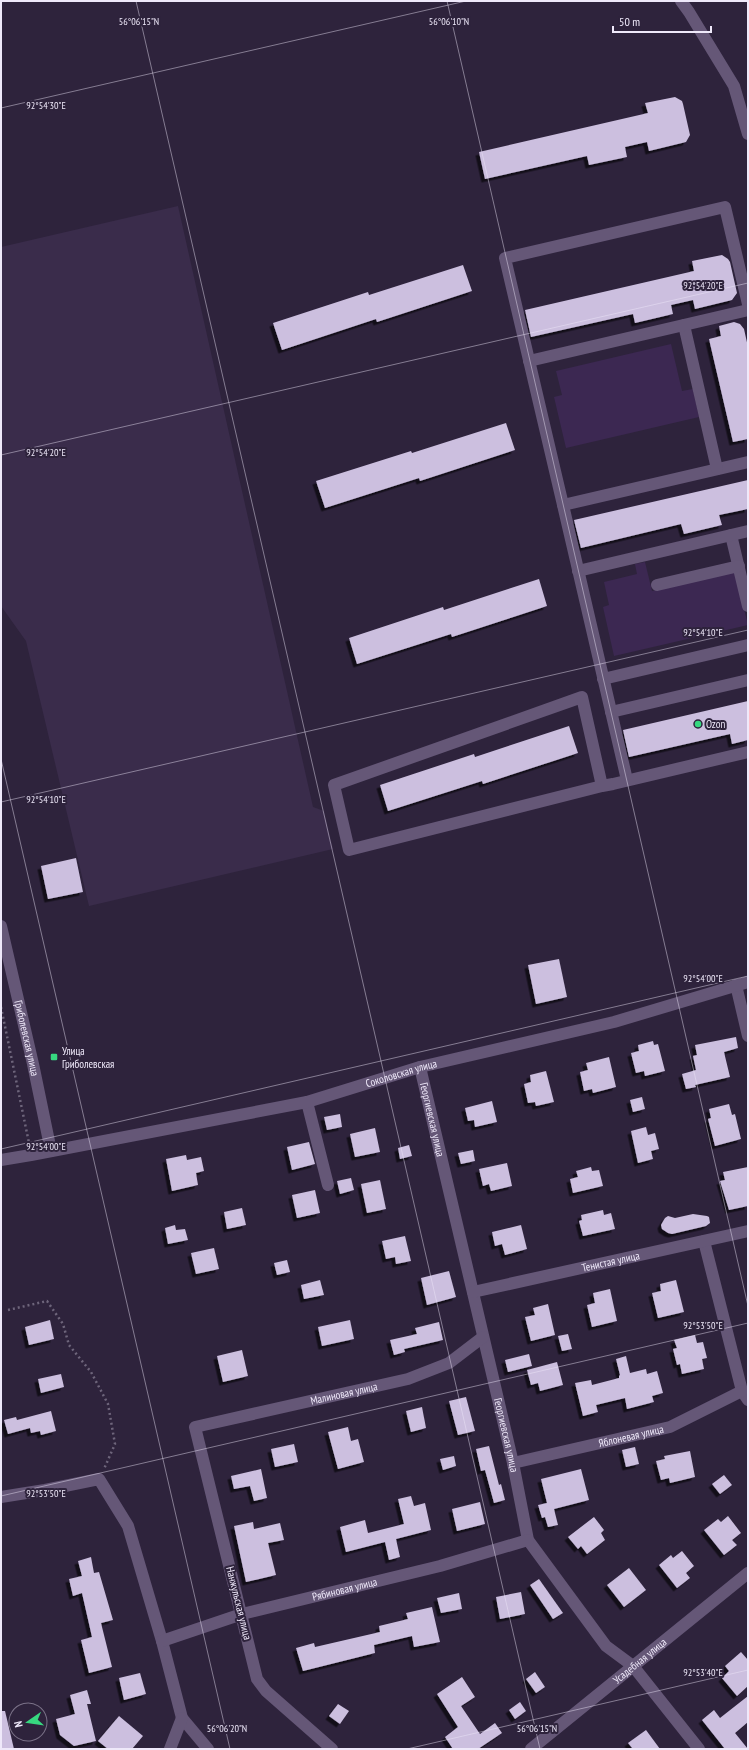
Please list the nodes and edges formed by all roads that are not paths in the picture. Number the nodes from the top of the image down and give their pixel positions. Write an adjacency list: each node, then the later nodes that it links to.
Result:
1 (681, 1): 2 (street)
2 (748, 134)
3 (748, 304): 6 (street)
4 (748, 310): 5 (street)
5 (684, 325): 6 (street); 8 (street)
6 (529, 361): 9 (street)
7 (748, 462): 8 (street)
8 (717, 469): 9 (street)
9 (563, 504): 13 (street)
10 (748, 531): 11 (street)
11 (732, 535): 12 (street); 13 (street)
12 (739, 566): 14 (street); 15 (street)
13 (578, 571): 17 (street)
14 (657, 585)
15 (748, 606)
16 (748, 645): 17 (street)
17 (603, 679): 19 (street)
18 (748, 680): 19 (street)
19 (611, 712): 21 (street)
20 (748, 752): 21 (street)
21 (627, 780): 22 (street)
22 (602, 786): 22 (street)
23 (1, 926): 28 (street, Гриболевская улица)
24 (742, 983): 25 (street); 26 (street, Соколовская улица)
25 (748, 1036)
26 (420, 1067): 27 (street, Соколовская улица); 33 (street, Георгиевская улица)
27 (307, 1102): 28 (street, Соколовская улица); 30 (street)
28 (51, 1151): 29 (street, Соколовская улица)
29 (1, 1160)
30 (328, 1185)
31 (748, 1231): 32 (street, Тенистая улица)
32 (704, 1241): 33 (street, Тенистая улица); 35 (street)
33 (473, 1292): 34 (street, Георгиевская улица)
34 (483, 1337): 36 (street, Малиновая улица); 37 (street, Георгиевская улица)
35 (745, 1396): 37 (street, Яблоневая улица)
36 (195, 1427): 41 (street, Нанжульская улица)
37 (513, 1463): 39 (street, Георгиевская улица)
38 (1, 1496): 42 (street)
39 (528, 1540): 41 (street, Рябиновая улица); 43 (street, Георгиевская улица)
40 (748, 1573): 43 (street, Усадебная улица)
41 (242, 1614): 42 (street, Рябиновая улица); 47 (street, Нанжульская улица)
42 (162, 1641): 44 (street)
43 (633, 1666): 48 (street, Усадебная улица); 49 (street, Георгиевская улица)
44 (182, 1718): 45 (street); 46 (street)
45 (170, 1749)
46 (208, 1749)
47 (332, 1749)
48 (531, 1749)
49 (700, 1749)

